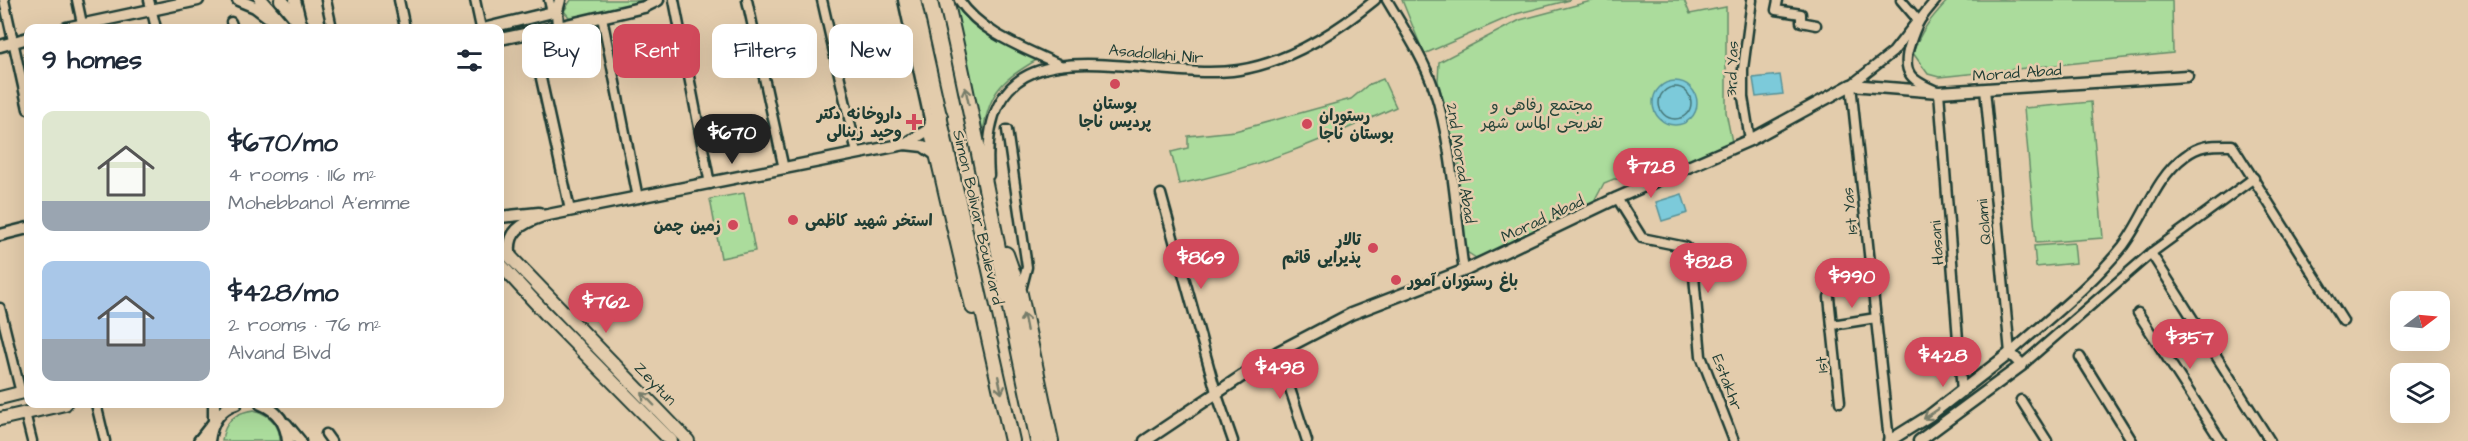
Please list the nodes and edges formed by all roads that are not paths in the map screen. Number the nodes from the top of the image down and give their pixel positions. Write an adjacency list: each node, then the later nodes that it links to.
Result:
1 (4, 0): 47 (street)
2 (77, 0): 30 (street)
3 (198, 0): 26 (street)
4 (238, 0): 33 (street)
5 (261, 0): 34 (main road)
6 (281, 0): 35 (main road)
7 (296, 0): 36 (street)
8 (326, 0): 37 (street)
9 (399, 0): 38 (street)
10 (474, 0): 39 (street)
11 (549, 0): 27 (street)
12 (658, 0): 28 (street)
13 (674, 0): 65 (street)
14 (747, 0): 63 (street)
15 (822, 0): 61 (street)
16 (903, 0): 57 (street)
17 (913, 0): 56 (main road, Simon Bolivar Boulevard)
18 (946, 0): 69 (main road, Simon Bolivar Boulevard, one-way to 18)
19 (959, 0): 49 (street, Asadollahi Nir)
20 (1376, 0): 49 (street, Asadollahi Nir)
21 (1387, 0): 76 (street, 2nd Morad Abad)
22 (1752, 0): 59 (street, 3rd Yas)
23 (1778, 0): 43 (street)
24 (1901, 0): 29 (street)
25 (1936, 0): 29 (street)
26 (150, 5): 31 (street); 32 (street)
27 (556, 8): 40 (street); 41 (street)
28 (602, 17): 42 (street); 67 (street)
29 (1918, 20): 52 (street); 55 (street)
30 (82, 24)
31 (88, 24)
32 (155, 24)
33 (278, 24)
34 (281, 24)
35 (301, 24)
36 (302, 24)
37 (331, 24)
38 (404, 24)
39 (479, 24)
40 (501, 24)
41 (558, 24)
42 (571, 24)
43 (1816, 25)
44 (522, 35): 45 (street)
45 (504, 38)
46 (24, 39): 47 (street)
47 (14, 42): 48 (street); 54 (street)
48 (0, 46)
49 (1060, 65): 69 (street, Asadollahi Nir)
50 (2187, 76): 53 (street, Morad Abad)
51 (540, 78): 70 (street)
52 (1851, 85): 55 (street, Morad Abad); 59 (street, Morad Abad); 83 (street, 1st Yas)
53 (1985, 89): 55 (street, Morad Abad); 87 (street, Qolami)
54 (24, 90)
55 (1939, 92): 94 (street, Hasani)
56 (940, 116): 57 (main road); 88 (main road, Simon Bolivar Boulevard)
57 (931, 128): 60 (street); 62 (main road)
58 (1007, 130): 77 (street)
59 (1750, 140): 68 (street, Morad Abad)
60 (905, 144): 61 (street); 62 (street)
61 (857, 153): 63 (street)
62 (938, 156): 88 (main road)
63 (784, 169): 65 (street)
64 (2254, 178): 74 (street); 84 (street); 87 (street)
65 (710, 184): 67 (street)
66 (1161, 194): 93 (street)
67 (638, 198): 70 (street)
68 (1617, 198): 76 (street, Morad Abad); 122 (street, Estakhr)
69 (991, 208): 77 (main road); 118 (main road, Simon Bolivar Boulevard)
70 (567, 211): 71 (street); 75 (street)
71 (504, 217)
72 (24, 229): 73 (street)
73 (0, 235)
74 (2151, 253): 90 (street); 128 (street)
75 (505, 261): 79 (main road, Zeytun); 82 (main road, Zeytun)
76 (1464, 270): 86 (street, Morad Abad)
77 (1020, 294): 118 (main road, one-way to 77)
78 (1829, 297): 85 (street, 1st)
79 (556, 304): 82 (main road); 116 (main road, Zeytun, one-way to 79)
80 (0, 308): 91 (street)
81 (2138, 313): 127 (street)
82 (546, 314): 115 (main road, Zeytun)
83 (1876, 318): 85 (street); 123 (street, 1st Yas)
84 (2343, 321)
85 (1832, 326): 97 (street, 1st)
86 (1278, 352): 93 (street, Morad Abad); 121 (street)
87 (2010, 353): 90 (street); 94 (street)
88 (994, 357): 117 (main road, Simon Bolivar Boulevard, one-way to 117)
89 (2080, 357): 126 (street)
90 (2022, 365): 124 (street)
91 (24, 389)
92 (24, 392): 95 (main road)
93 (1216, 392): 119 (street, Morad Abad); 120 (street)
94 (1962, 392): 123 (street, one-way to 123)
95 (0, 398)
96 (2020, 400): 125 (street)
97 (1840, 402)
98 (26, 408): 105 (main road)
99 (48, 408): 105 (main road)
100 (97, 408): 110 (street)
101 (214, 408): 108 (street)
102 (229, 408): 108 (street)
103 (271, 408): 106 (street)
104 (275, 408): 106 (street)
105 (26, 413): 107 (main road); 109 (street)
106 (281, 418): 113 (street); 114 (street)
107 (0, 419)
108 (214, 422): 111 (street); 112 (street)
109 (32, 441)
110 (105, 441)
111 (199, 441)
112 (209, 441)
113 (288, 441)
114 (300, 441)
115 (671, 441)
116 (688, 441)
117 (1012, 441)
118 (1048, 441)
119 (1145, 441)
120 (1233, 441)
121 (1307, 441)
122 (1734, 441)
123 (1889, 441)
124 (1919, 441)
125 (2047, 441)
126 (2132, 441)
127 (2221, 441)
128 (2270, 441)

